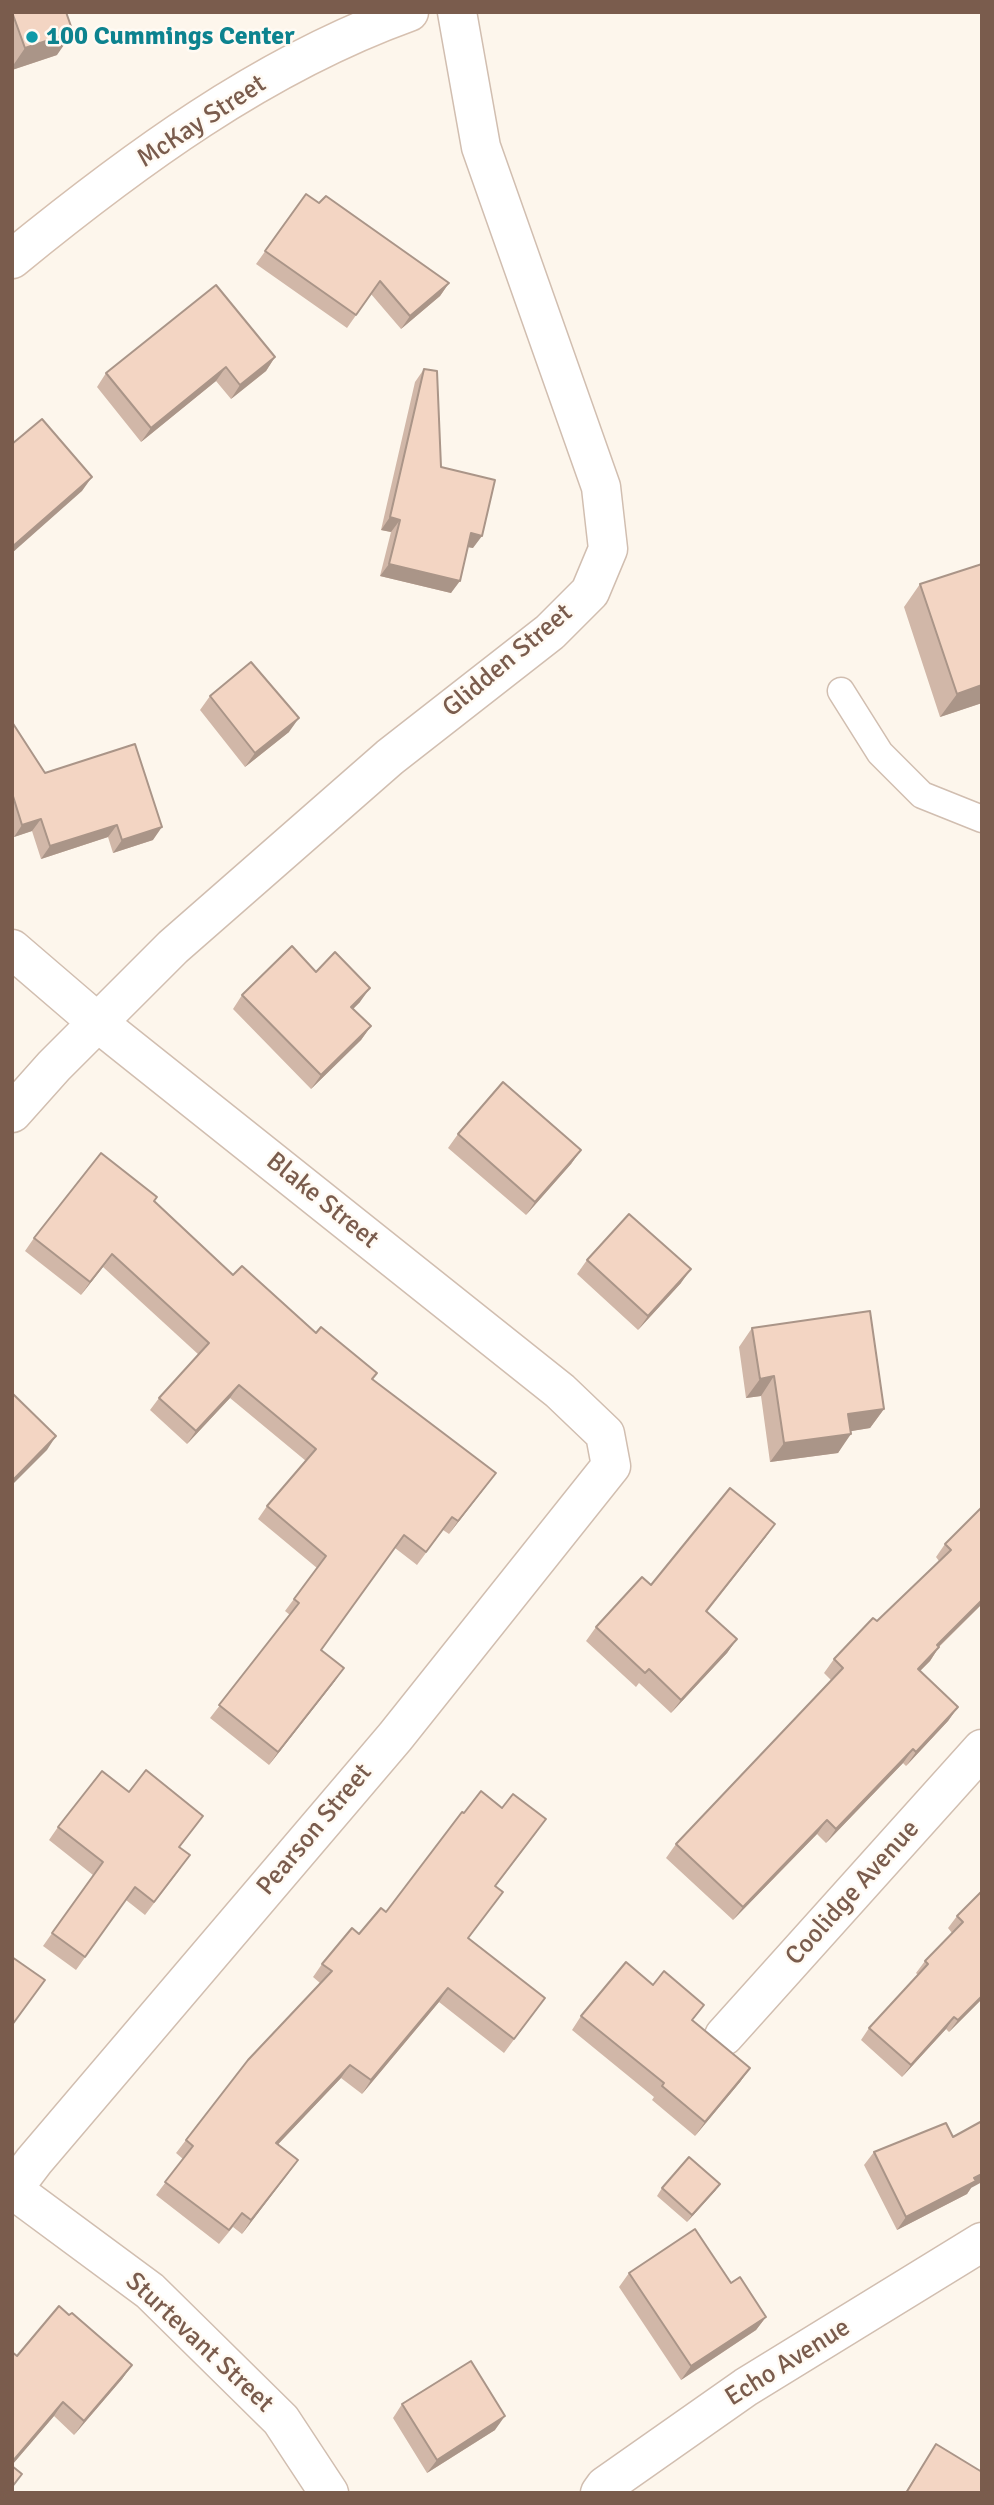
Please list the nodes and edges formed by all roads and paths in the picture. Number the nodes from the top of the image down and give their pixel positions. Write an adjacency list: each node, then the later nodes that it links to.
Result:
1 (409, 12): 3 (street, McKay Street)
2 (457, 12): 7 (street, Glidden Street)
3 (12, 259)
4 (841, 691): 5 (lane)
5 (982, 819)
6 (12, 949): 7 (street, Blake Street)
7 (97, 1022): 8 (street, Glidden Street); 9 (street, Blake Street)
8 (12, 1113)
9 (611, 1465): 12 (street, Pearson Street)
10 (982, 1749): 11 (street, Coolidge Avenue)
11 (724, 2036)
12 (12, 2189): 14 (street, Sturtevant Street)
13 (982, 2242): 15 (street, Echo Avenue)
14 (329, 2493)
15 (600, 2493)

